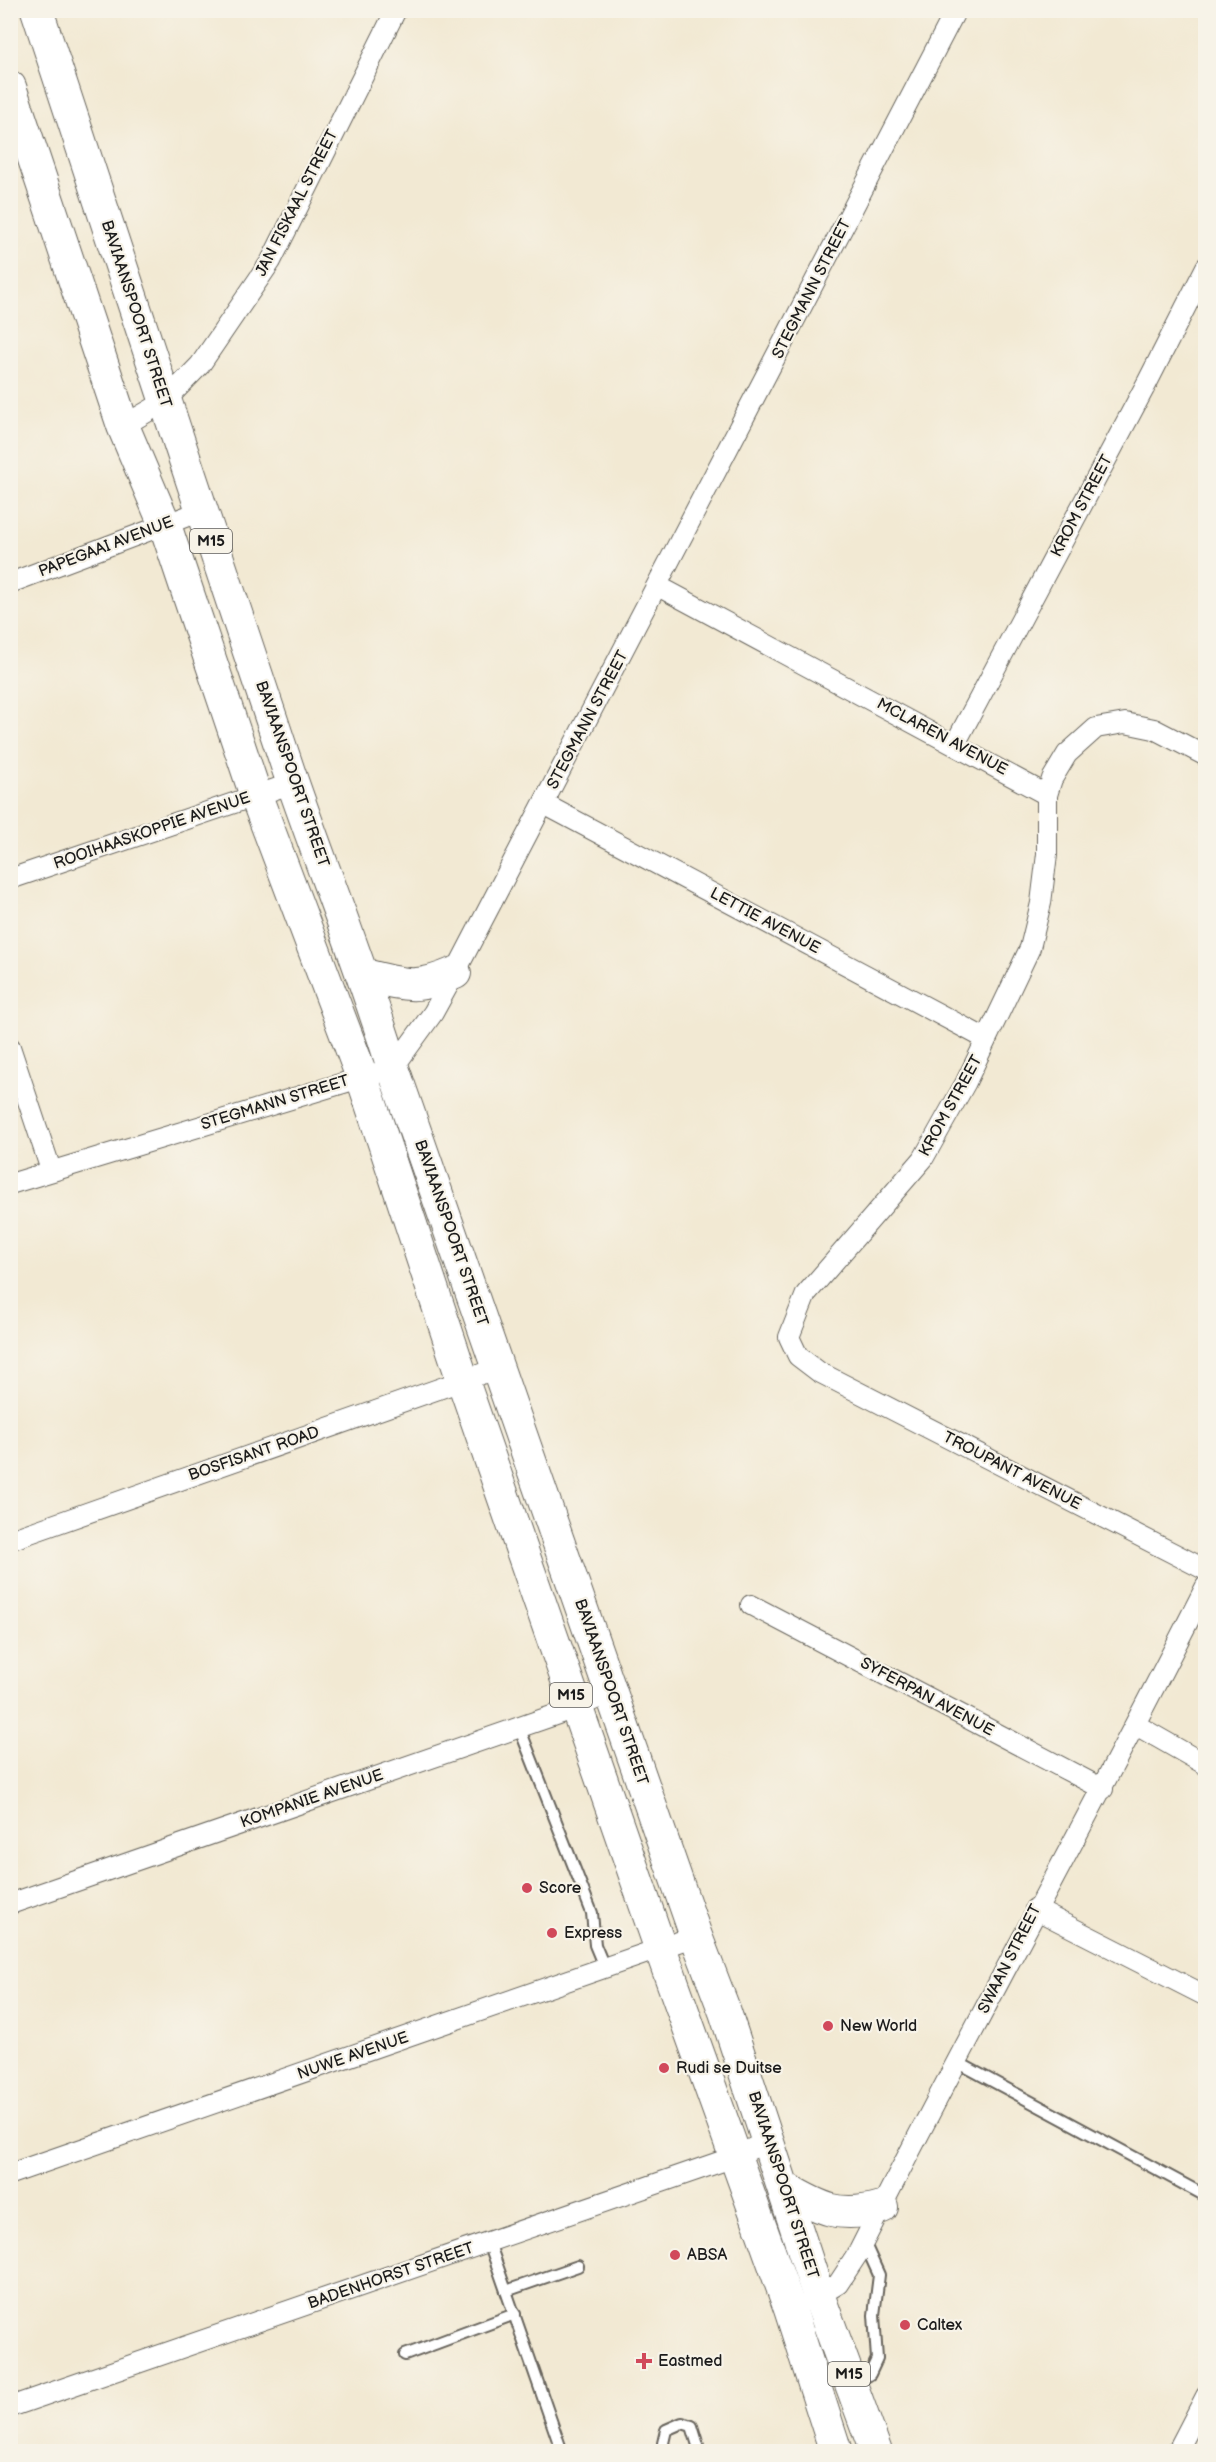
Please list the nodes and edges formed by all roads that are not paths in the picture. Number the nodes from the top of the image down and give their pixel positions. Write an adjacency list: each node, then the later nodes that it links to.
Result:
1 (37, 10): 6 (main road, BAVIAANSPOORT STREET / M15)
2 (396, 10): 6 (street, JAN FISKAAL STREET)
3 (956, 10): 11 (street, STEGMANN STREET)
4 (10, 87): 7 (main road, BAVIAANSPOORT STREET / M15)
5 (1206, 267): 12 (street, KROM STREET)
6 (165, 402): 7 (street, JAN FISKAAL STREET); 8 (main road, BAVIAANSPOORT STREET / M15)
7 (123, 426): 9 (main road, BAVIAANSPOORT STREET / M15)
8 (201, 511): 9 (street, PAPEGAAI AVENUE); 14 (main road, BAVIAANSPOORT STREET / M15)
9 (165, 525): 10 (street, PAPEGAAI AVENUE); 16 (main road, BAVIAANSPOORT STREET / M15)
10 (10, 583)
11 (658, 586): 12 (street, MCLAREN AVENUE); 17 (street, STEGMANN STREET)
12 (956, 744): 15 (street, MCLAREN AVENUE)
13 (1206, 756): 15 (street)
14 (293, 783): 16 (street, ROOIHAASKOPPIE AVENUE); 20 (main road, BAVIAANSPOORT STREET / M15)
15 (1047, 795): 21 (street, KROM STREET)
16 (256, 796): 18 (street, ROOIHAASKOPPIE AVENUE); 24 (main road, BAVIAANSPOORT STREET / M15)
17 (544, 804): 19 (street, STEGMANN STREET); 21 (street, LETTIE AVENUE)
18 (10, 879)
19 (455, 973): 20 (main road); 23 (street, STEGMANN STREET)
20 (365, 975): 23 (main road, BAVIAANSPOORT STREET / M15)
21 (986, 1039): 28 (street, KROM STREET)
22 (10, 1047): 25 (street)
23 (393, 1068): 24 (street, STEGMANN STREET); 27 (main road, BAVIAANSPOORT STREET / M15)
24 (362, 1077): 25 (street, STEGMANN STREET); 29 (main road, BAVIAANSPOORT STREET / M15)
25 (51, 1170): 26 (street, STEGMANN STREET)
26 (10, 1184)
27 (498, 1368): 29 (street, BOSFISANT ROAD); 34 (main road, BAVIAANSPOORT STREET / M15)
28 (819, 1372): 31 (street, TROUPANT AVENUE)
29 (463, 1381): 30 (street, BOSFISANT ROAD); 35 (main road, BAVIAANSPOORT STREET / M15)
30 (10, 1540)
31 (1206, 1570)
32 (1206, 1586): 36 (street, SWAAN STREET)
33 (751, 1605): 39 (street, SYFERPAN AVENUE)
34 (612, 1692): 35 (street, KOMPANIE AVENUE); 42 (main road, BAVIAANSPOORT STREET / M15)
35 (575, 1708): 37 (street, KOMPANIE AVENUE); 43 (main road, BAVIAANSPOORT STREET / M15)
36 (1136, 1725): 38 (street); 39 (street, SWAAN STREET)
37 (519, 1727): 40 (street, KOMPANIE AVENUE); 44 (lane)
38 (1206, 1765)
39 (1103, 1789): 41 (street, SWAAN STREET)
40 (10, 1904)
41 (1035, 1909): 45 (street); 46 (street, SWAAN STREET)
42 (696, 1936): 43 (street, NUWE AVENUE); 47 (main road, BAVIAANSPOORT STREET / M15)
43 (661, 1950): 44 (street, NUWE AVENUE); 48 (main road, BAVIAANSPOORT STREET / M15)
44 (605, 1969): 49 (street, NUWE AVENUE)
45 (1206, 1996)
46 (957, 2062): 51 (lane); 52 (street, SWAAN STREET)
47 (769, 2140): 48 (street, BADENHORST STREET); 50 (main road, BAVIAANSPOORT STREET / M15)
48 (736, 2156): 53 (street, BADENHORST STREET); 58 (main road, BAVIAANSPOORT STREET / M15)
49 (10, 2174)
50 (785, 2188): 52 (main road); 57 (main road, BAVIAANSPOORT STREET / M15)
51 (1206, 2196)
52 (882, 2207): 54 (street, SWAAN STREET)
53 (489, 2242): 56 (lane); 63 (street, BADENHORST STREET)
54 (864, 2242): 57 (street, SWAAN STREET); 61 (lane)
55 (578, 2266): 56 (lane)
56 (506, 2291): 59 (lane)
57 (819, 2297): 58 (street, SWAAN STREET); 61 (main road, BAVIAANSPOORT STREET / M15)
58 (790, 2309): 67 (main road, BAVIAANSPOORT STREET / M15)
59 (515, 2314): 60 (lane); 64 (lane)
60 (405, 2355)
61 (853, 2385): 68 (main road, BAVIAANSPOORT STREET / M15)
62 (1206, 2396): 69 (street)
63 (10, 2407)
64 (562, 2451)
65 (666, 2451): 66 (lane)
66 (700, 2451)
67 (836, 2451)
68 (876, 2451)
69 (1177, 2451)

